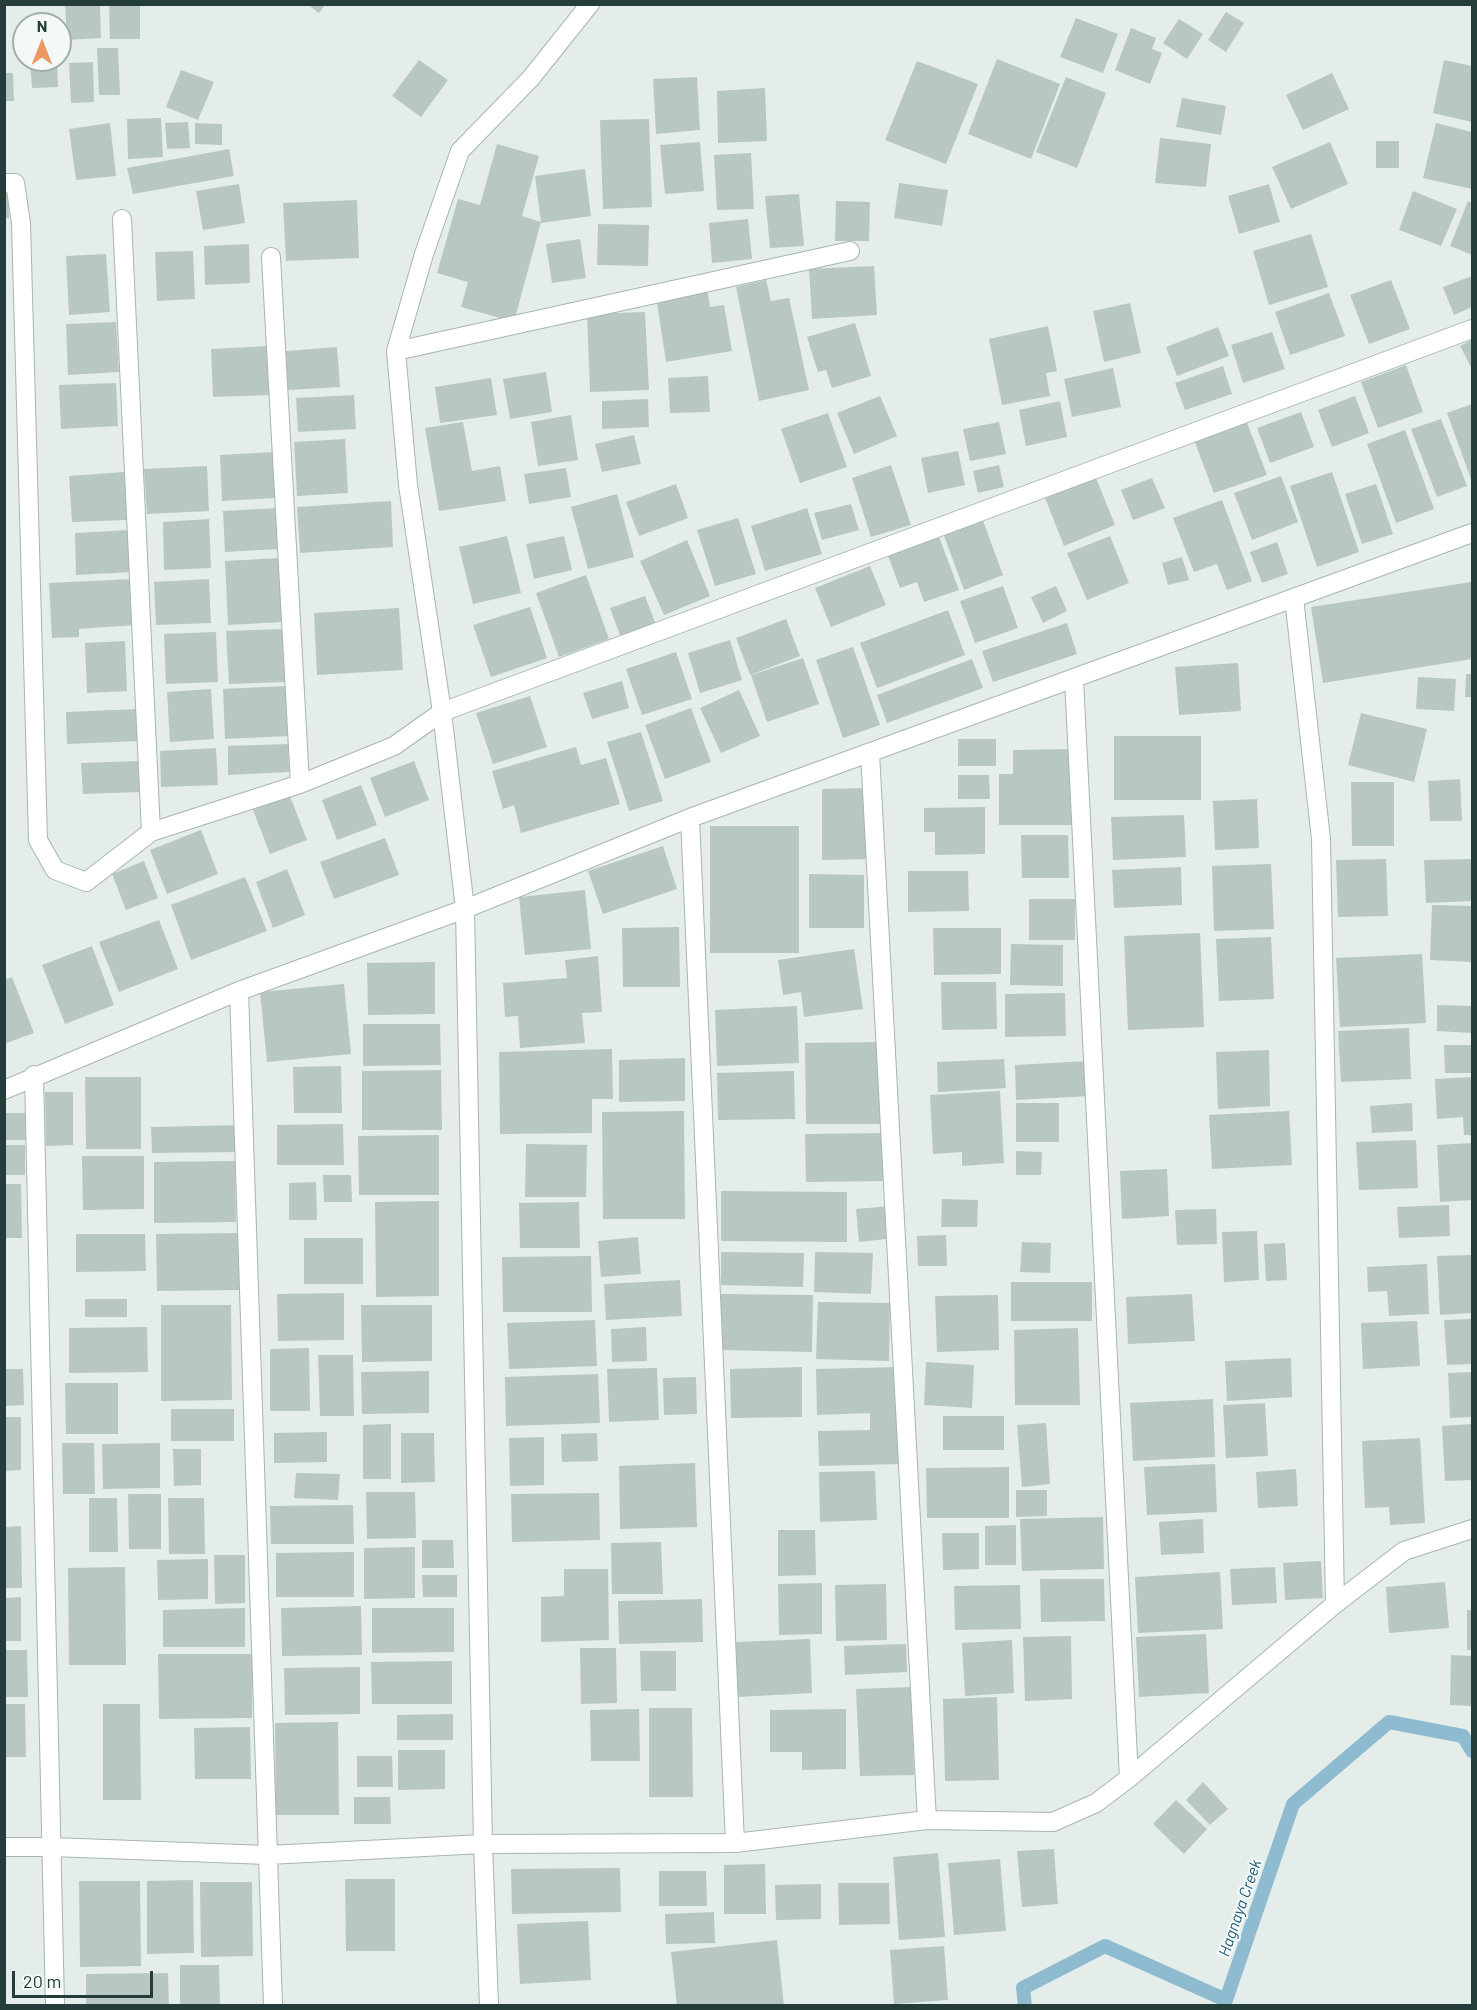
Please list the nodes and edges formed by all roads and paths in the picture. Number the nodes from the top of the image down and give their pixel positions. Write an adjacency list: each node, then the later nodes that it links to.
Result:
1 (590, 4): 7 (street)
2 (4, 183): 15 (street)
3 (122, 219): 15 (street)
4 (850, 251): 7 (street)
5 (271, 257): 13 (street)
6 (1473, 328): 11 (street)
7 (396, 351): 11 (street)
8 (1473, 533): 9 (street)
9 (1294, 598): 10 (street); 21 (street)
10 (1074, 678): 12 (street); 22 (street)
11 (442, 712): 13 (street); 16 (street)
12 (870, 753): 14 (street); 23 (street)
13 (300, 784): 15 (street)
14 (690, 818): 16 (street); 24 (street)
15 (151, 832)
16 (465, 909): 17 (street); 25 (street)
17 (238, 991): 18 (street); 28 (street)
18 (34, 1075): 19 (street); 26 (street)
19 (4, 1090)
20 (1473, 1529): 21 (street)
21 (1335, 1605): 22 (street)
22 (1129, 1778): 23 (street)
23 (927, 1820): 24 (street)
24 (735, 1843): 25 (street)
25 (483, 1844): 28 (street); 31 (street)
26 (52, 1846): 27 (street); 28 (street); 29 (street)
27 (4, 1847)
28 (268, 1855): 30 (street)
29 (55, 2006)
30 (273, 2006)
31 (489, 2006)

